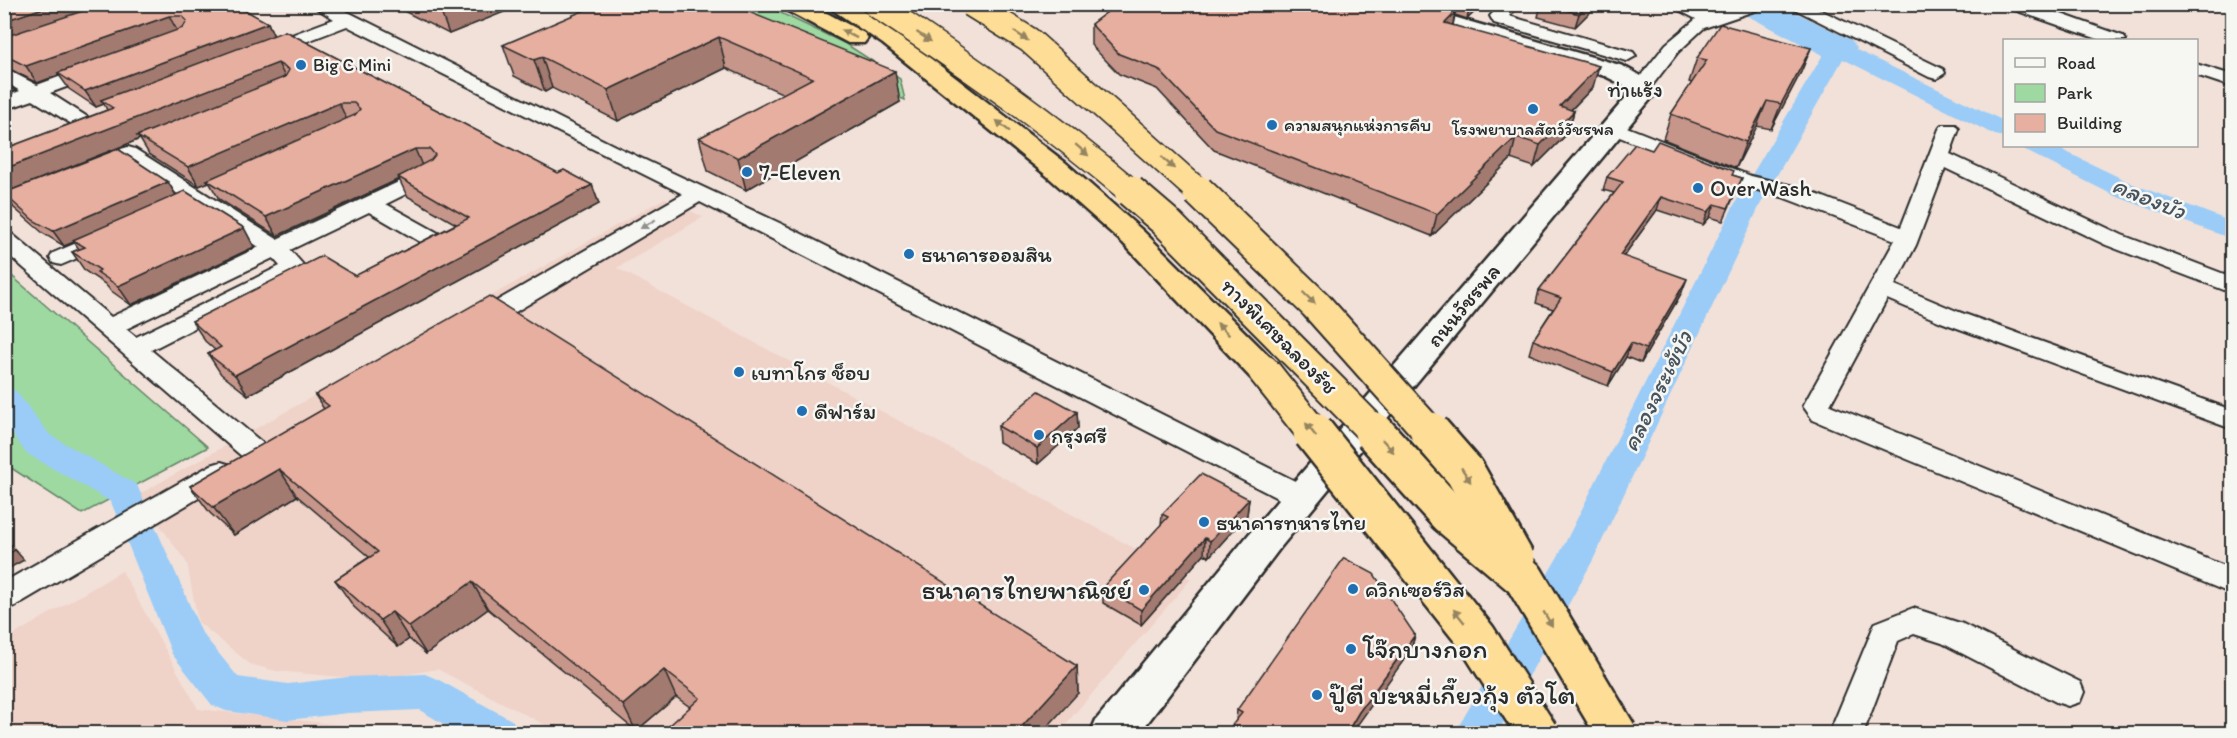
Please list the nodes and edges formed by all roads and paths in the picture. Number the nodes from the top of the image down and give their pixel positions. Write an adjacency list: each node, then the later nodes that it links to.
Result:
1 (318, 4): 14 (street)
2 (792, 4): 22 (highway, one-way to 2)
3 (835, 4): 22 (highway, ทางพิเศษฉลองรัช)
4 (875, 4): 55 (highway, ทางพิเศษฉลองรัช, one-way to 55, bridge)
5 (972, 4): 55 (highway, one-way to 55, bridge)
6 (1383, 4): 24 (main road)
7 (1512, 4): 17 (street)
8 (1675, 4): 13 (street)
9 (1757, 4): 13 (street)
10 (1793, 4): 21 (street)
11 (2015, 4): 12 (street)
12 (2056, 10): 15 (street)
13 (1720, 15): 24 (street)
14 (346, 20): 16 (street); 38 (street)
15 (2115, 39)
16 (256, 55)
17 (1627, 56)
18 (111, 65): 25 (street)
19 (2198, 70): 23 (street)
20 (4, 73): 25 (street)
21 (1936, 73)
22 (940, 76): 60 (highway, ทางพิเศษฉลองรัช, one-way to 22, bridge)
23 (2232, 81)
24 (1640, 88): 29 (main road, ถนนวัชรพล)
25 (36, 92): 26 (street); 28 (street)
26 (4, 104)
27 (104, 114): 28 (street)
28 (82, 122): 31 (street)
29 (1614, 128): 43 (street); 54 (main road, ถนนวัชรพล)
30 (1949, 129): 34 (street)
31 (60, 131)
32 (149, 145): 33 (street)
33 (128, 153): 35 (street); 39 (street)
34 (1937, 156): 43 (street); 48 (street)
35 (108, 162)
36 (431, 174): 40 (street)
37 (219, 188): 39 (street)
38 (699, 194): 51 (street, one-way to 51); 54 (street)
39 (198, 198): 41 (street); 46 (street)
40 (369, 203): 45 (street); 46 (street)
41 (177, 207)
42 (124, 230): 47 (street)
43 (1907, 237): 49 (street)
44 (4, 239): 50 (street)
45 (432, 239)
46 (276, 248): 50 (street); 52 (street)
47 (61, 258)
48 (2232, 285)
49 (1882, 288): 53 (street); 56 (street)
50 (111, 327): 52 (street)
51 (460, 333)
52 (135, 348): 57 (street)
53 (2232, 420)
54 (1301, 497): 59 (main road, ถนนวัชรพล)
55 (1524, 578): 61 (highway, ทางพิเศษฉลองรัช, one-way to 61, bridge)
56 (2232, 582)
57 (4, 597)
58 (2068, 692): 62 (street)
59 (1112, 734)
60 (1538, 734)
61 (1617, 734)
62 (1846, 734)

